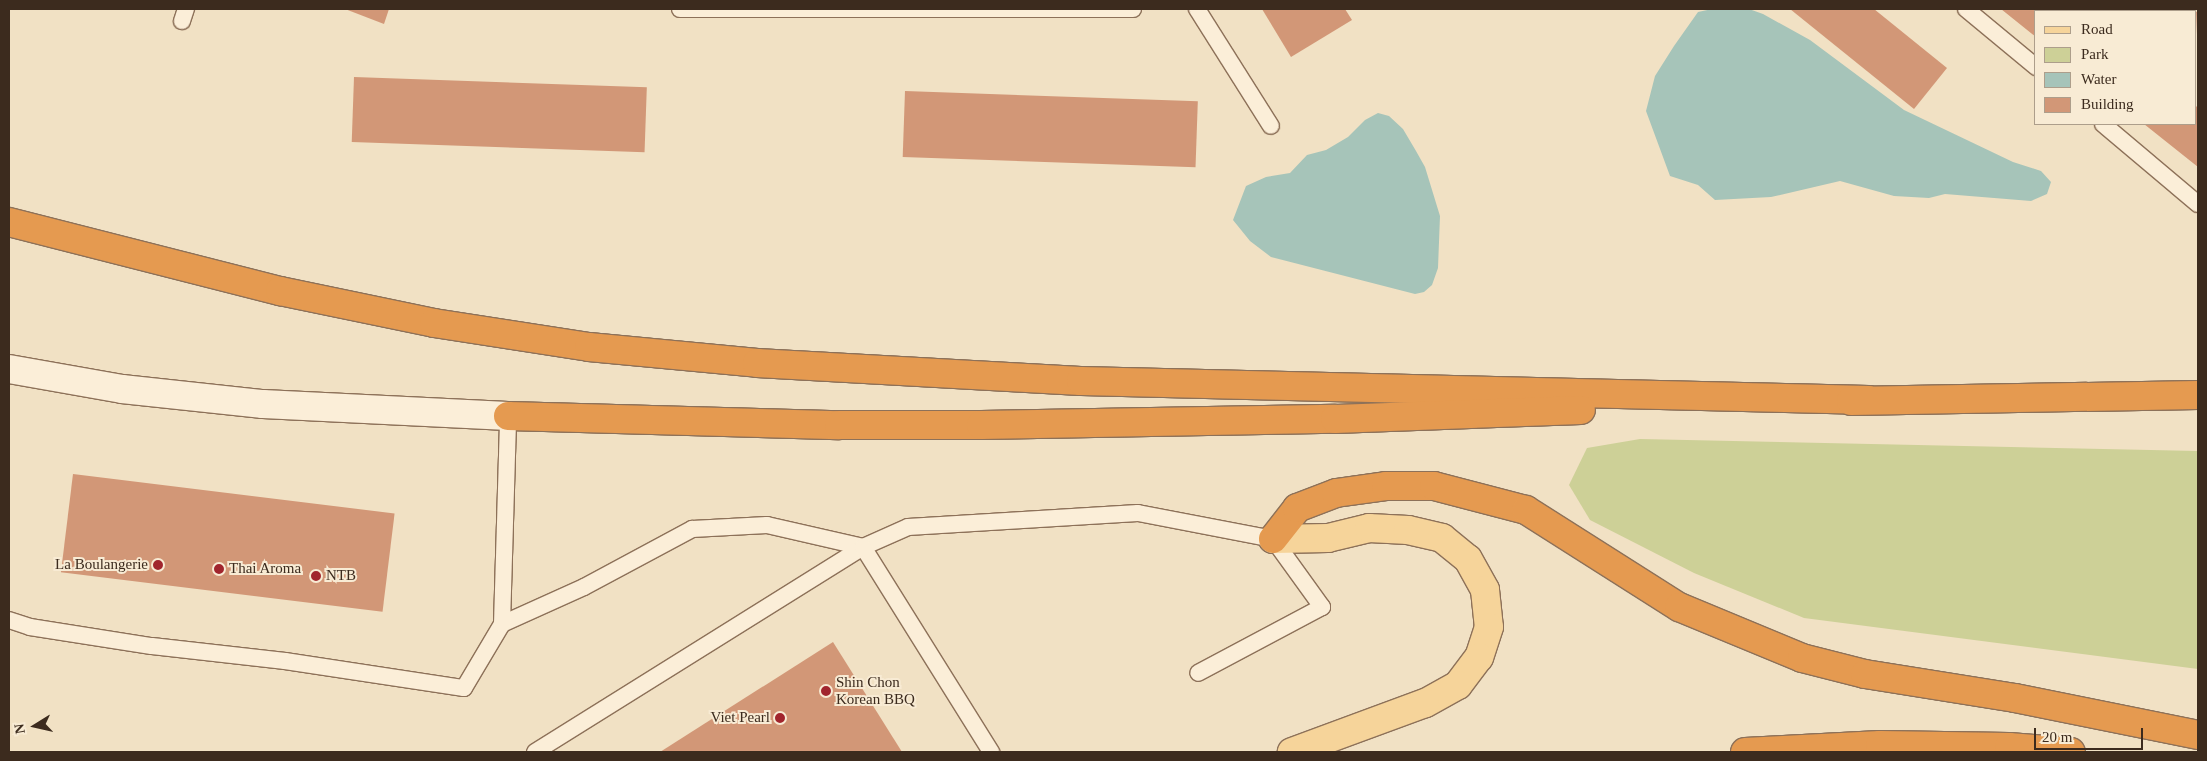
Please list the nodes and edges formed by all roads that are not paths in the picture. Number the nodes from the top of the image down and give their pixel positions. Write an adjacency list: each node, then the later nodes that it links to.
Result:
1 (680, 9): 5 (lane)
2 (1133, 9): 5 (lane)
3 (1197, 9): 8 (lane)
4 (1966, 9): 6 (lane)
5 (730, 10)
6 (2034, 65)
7 (2104, 125): 9 (lane)
8 (1271, 126)
9 (2198, 204)
10 (9, 222): 13 (highway)
11 (9, 369): 14 (street)
12 (2198, 395): 13 (highway)
13 (1870, 400): 14 (highway)
14 (508, 416): 18 (lane)
15 (1273, 539): 16 (lane); 19 (lane); 20 (highway); 23 (main road)
16 (863, 547): 18 (lane); 21 (lane); 22 (lane)
17 (9, 620): 18 (lane)
18 (502, 624)
19 (1198, 673)
20 (2198, 735)
21 (535, 752)
22 (991, 752)
23 (1292, 752)
24 (1750, 752): 25 (highway)
25 (2071, 752)

